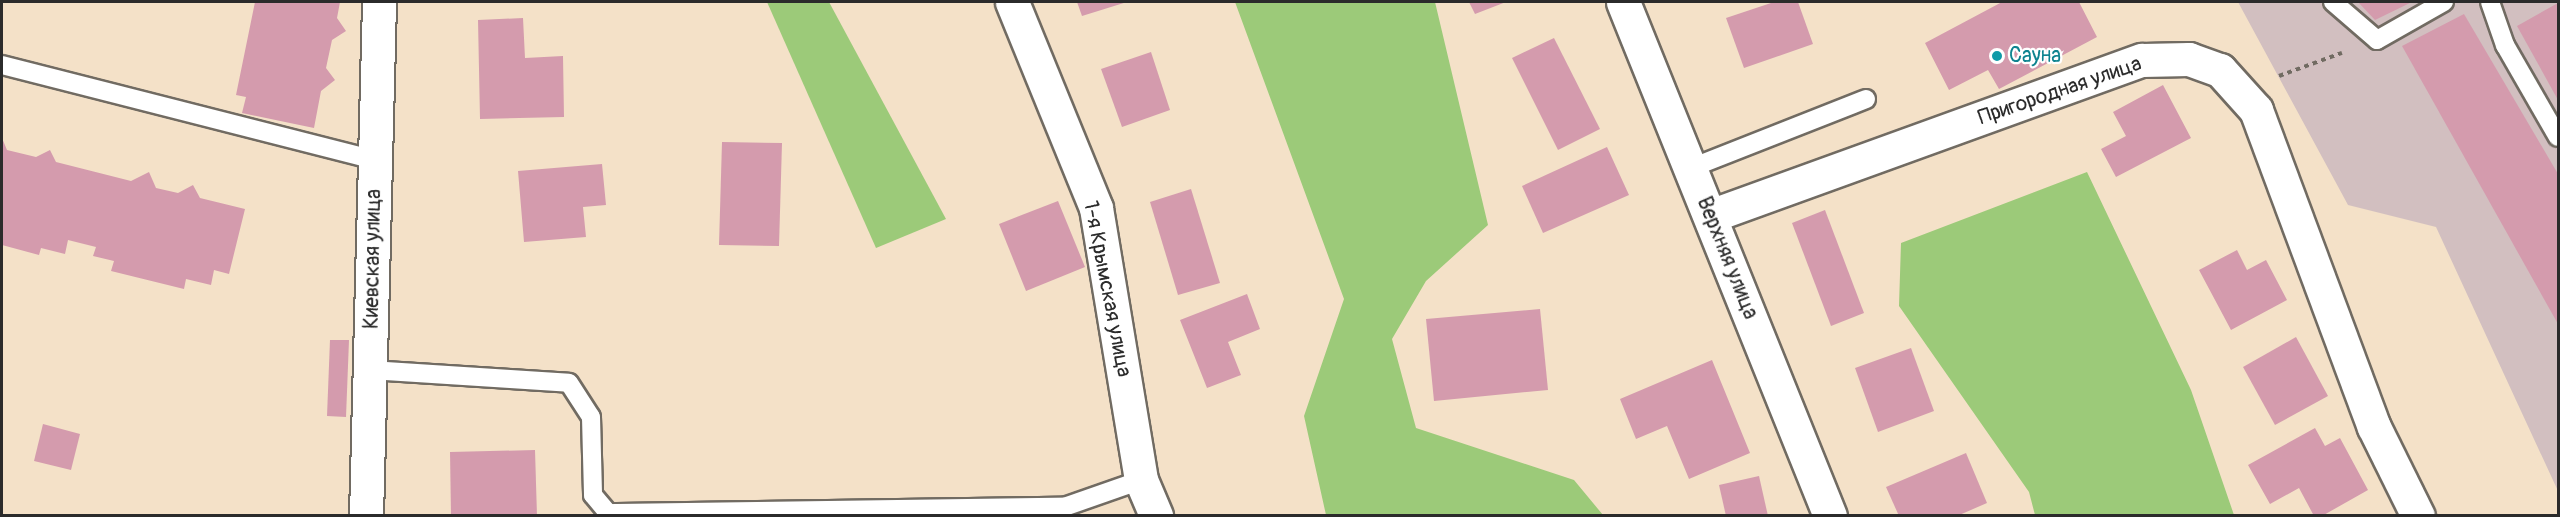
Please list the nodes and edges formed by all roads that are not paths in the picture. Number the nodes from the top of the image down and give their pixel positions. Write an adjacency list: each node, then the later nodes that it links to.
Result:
1 (379, 2): 10 (street, Киевская улица)
2 (1012, 2): 14 (street, 1-я Крымская улица)
3 (1623, 2): 11 (street, Верхняя улица)
4 (2333, 2): 5 (lane)
5 (2444, 2)
6 (2490, 2): 9 (lane)
7 (2, 65): 10 (lane)
8 (1866, 99): 11 (lane)
9 (2559, 137)
10 (375, 160): 13 (street, Киевская улица)
11 (1691, 168): 12 (street, Верхняя улица)
12 (1710, 216): 17 (street, Верхняя улица); 18 (street, Пригородная улица)
13 (370, 370): 14 (lane); 15 (street, Киевская улица)
14 (1141, 480): 16 (street, 1-я Крымская улица)
15 (366, 516)
16 (1155, 516)
17 (1830, 516)
18 (2418, 516)

